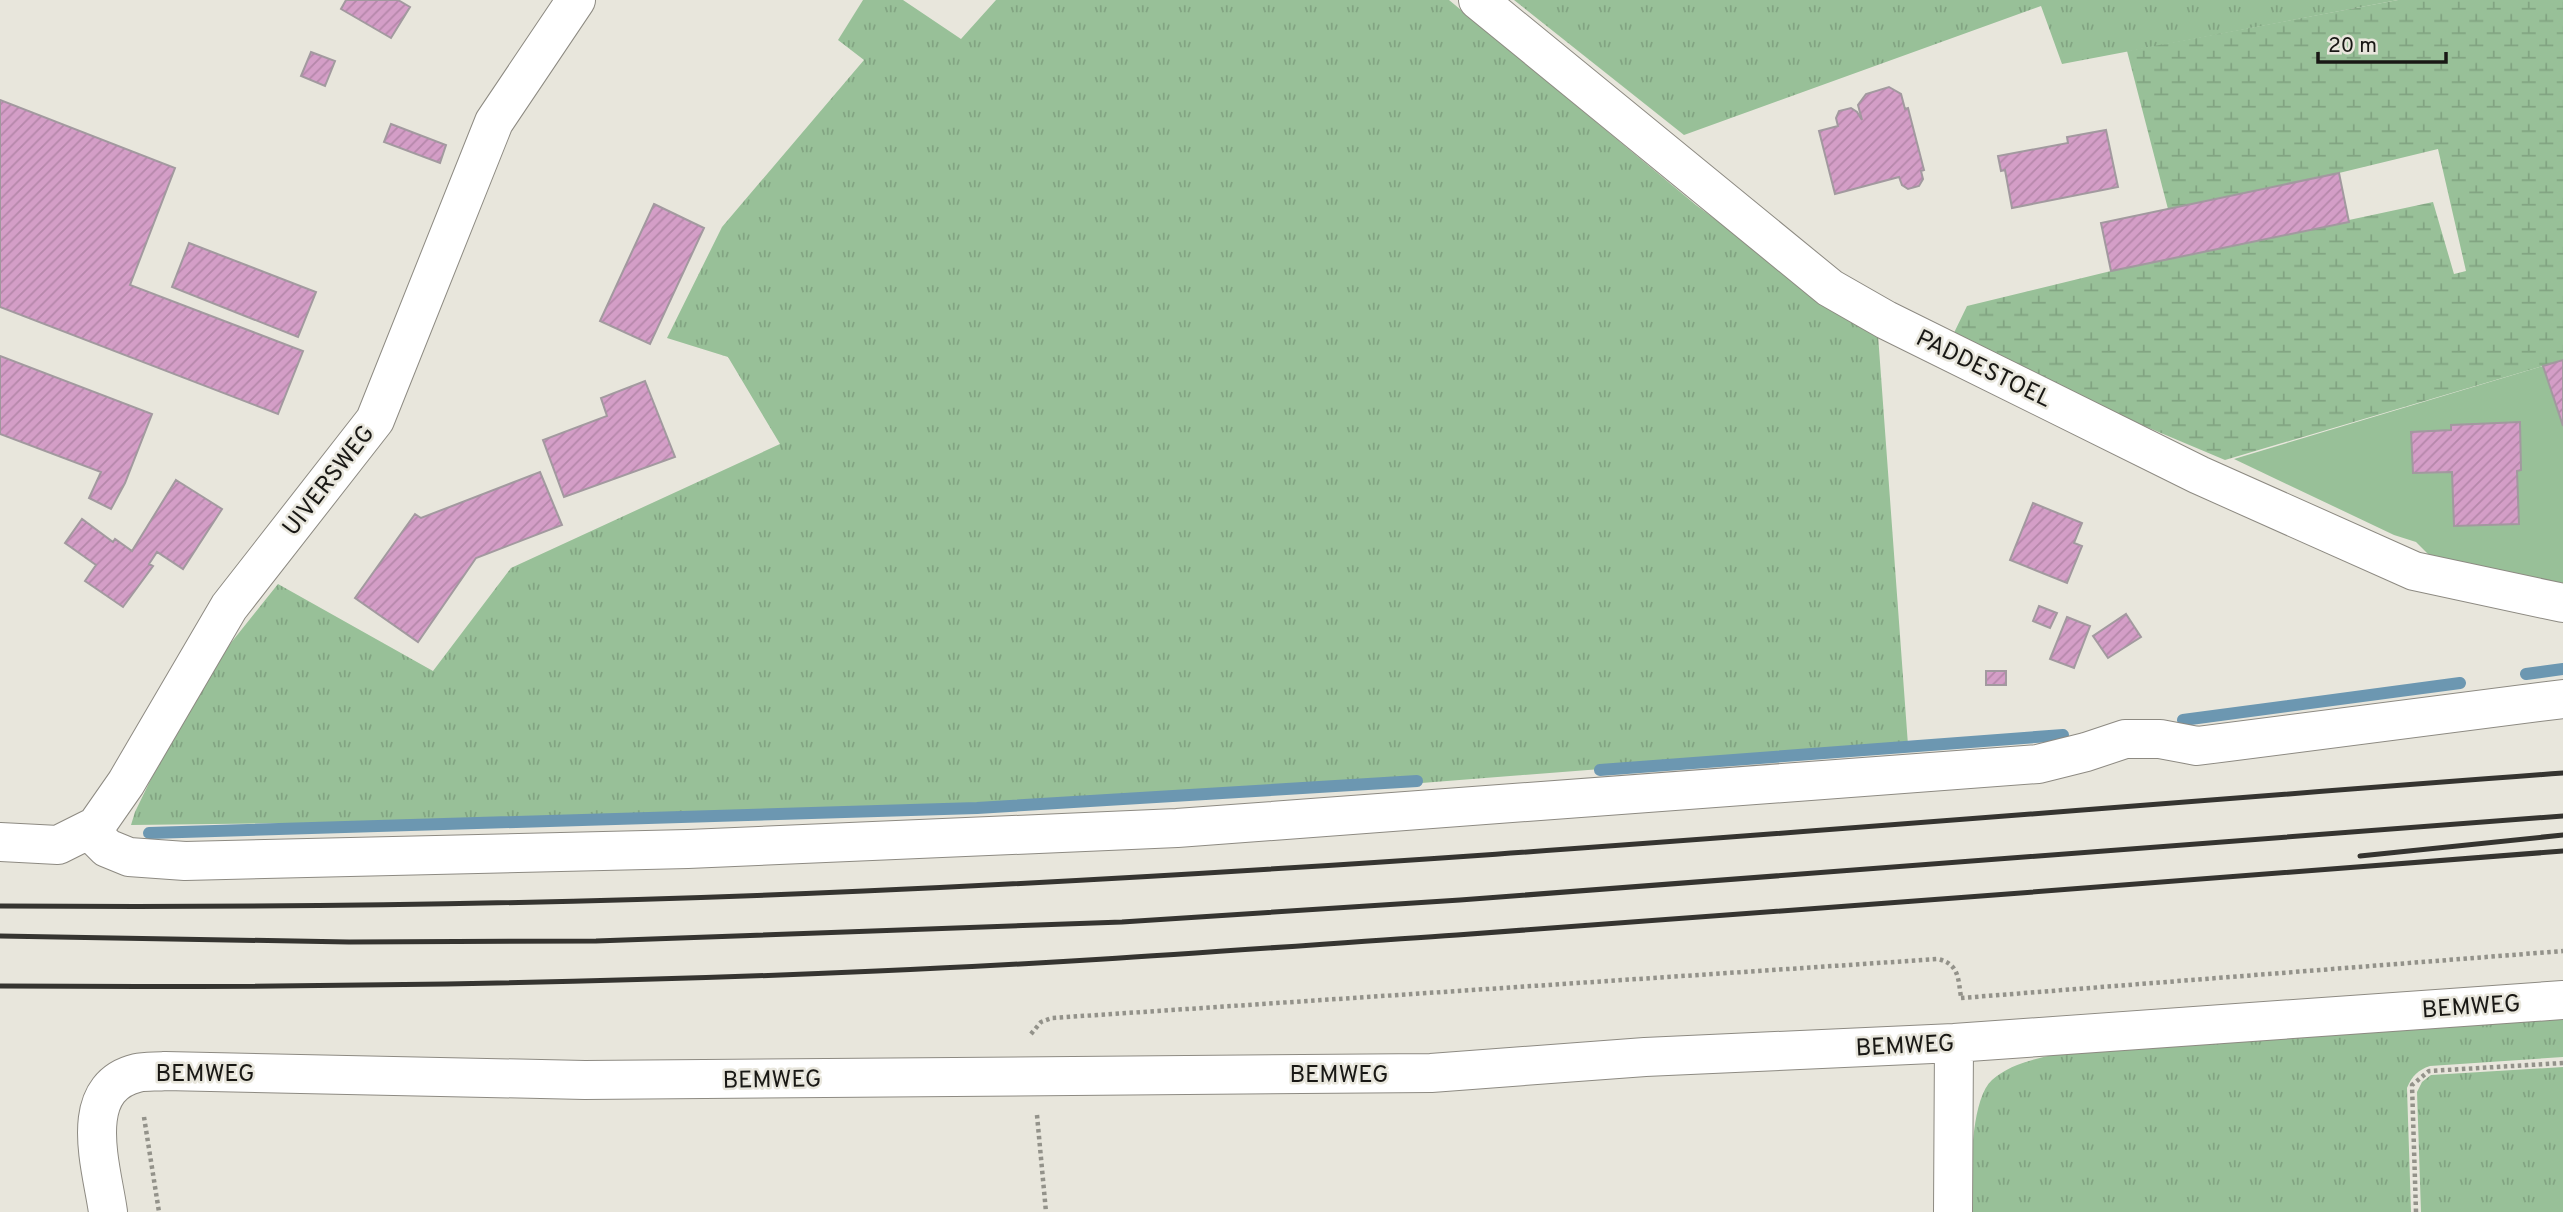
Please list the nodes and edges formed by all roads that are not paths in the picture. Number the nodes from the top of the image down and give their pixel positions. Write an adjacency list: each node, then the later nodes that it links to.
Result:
1 (576, 0): 5 (street, UIVERSWEG)
2 (1478, 0): 3 (street, PADDESTOEL)
3 (2563, 603)
4 (2563, 699): 5 (street)
5 (73, 837): 6 (street)
6 (0, 842)
7 (2563, 1000): 8 (street, BEMWEG)
8 (1958, 1042): 9 (street, BEMWEG); 10 (street)
9 (108, 1212)
10 (1953, 1212)

